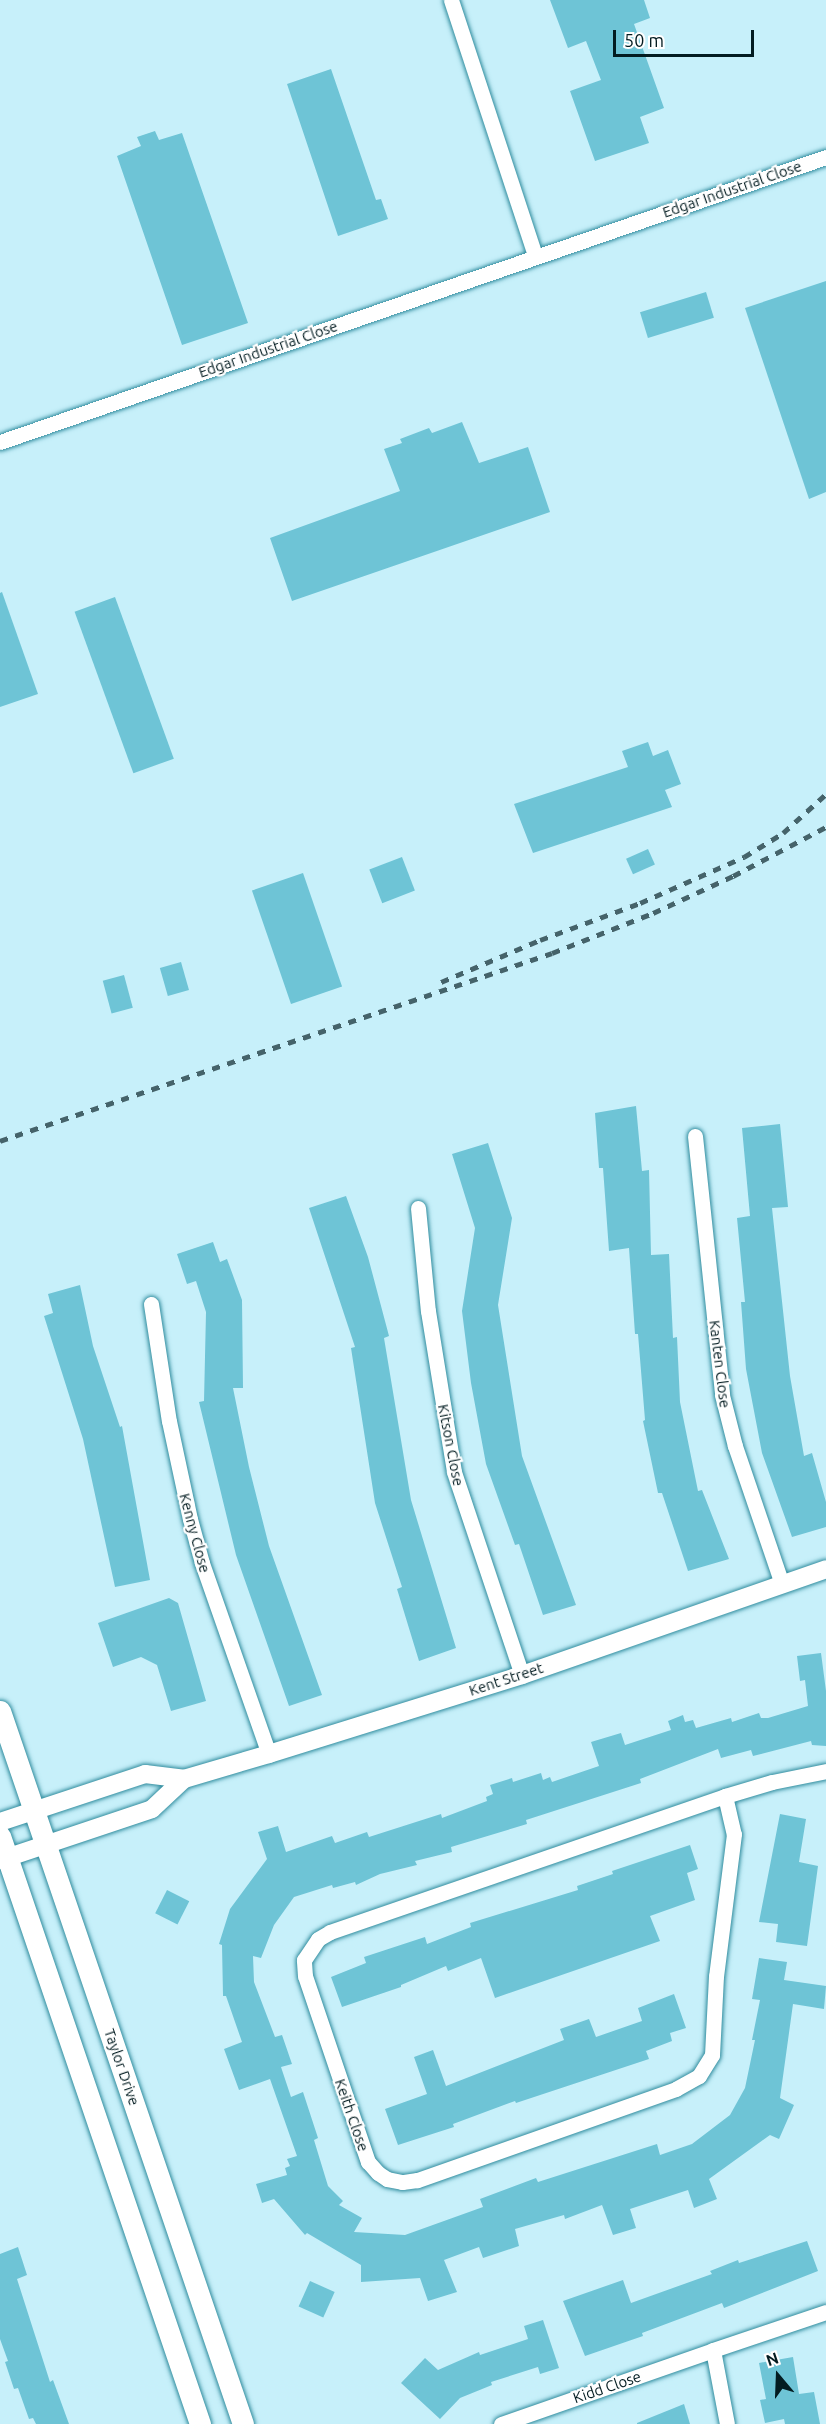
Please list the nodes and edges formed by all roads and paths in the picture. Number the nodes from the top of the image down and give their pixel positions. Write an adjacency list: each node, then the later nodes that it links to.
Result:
1 (451, 0): 3 (street)
2 (826, 157): 3 (street, Edgar Industrial Close)
3 (535, 256): 4 (street, Edgar Industrial Close)
4 (0, 442)
5 (695, 1136): 9 (street, Kanten Close)
6 (418, 1208): 10 (street, Kitson Close)
7 (151, 1304): 12 (street, Kenny Close)
8 (826, 1569): 9 (street, Kent Street)
9 (782, 1584): 10 (street, Kent Street)
10 (522, 1675): 12 (street, Kent Street)
11 (0, 1711): 16 (main road, Taylor Drive)
12 (269, 1754): 14 (street, Kent Street)
13 (826, 1771): 15 (street, Keith Close)
14 (184, 1779): 16 (street, Kent Street); 19 (street, Kent Street)
15 (725, 1796): 15 (street, Keith Close)
16 (34, 1810): 17 (street, Kent Street); 19 (main road, Taylor Drive)
17 (0, 1822)
18 (0, 1836): 20 (main road)
19 (45, 1845): 20 (street, Kent Street); 24 (main road, Taylor Drive)
20 (4, 1859): 23 (main road)
21 (826, 2312): 22 (street, Kidd Close)
22 (713, 2350): 25 (street, Kidd Close); 26 (street)
23 (200, 2424)
24 (243, 2424)
25 (501, 2424)
26 (727, 2424)

